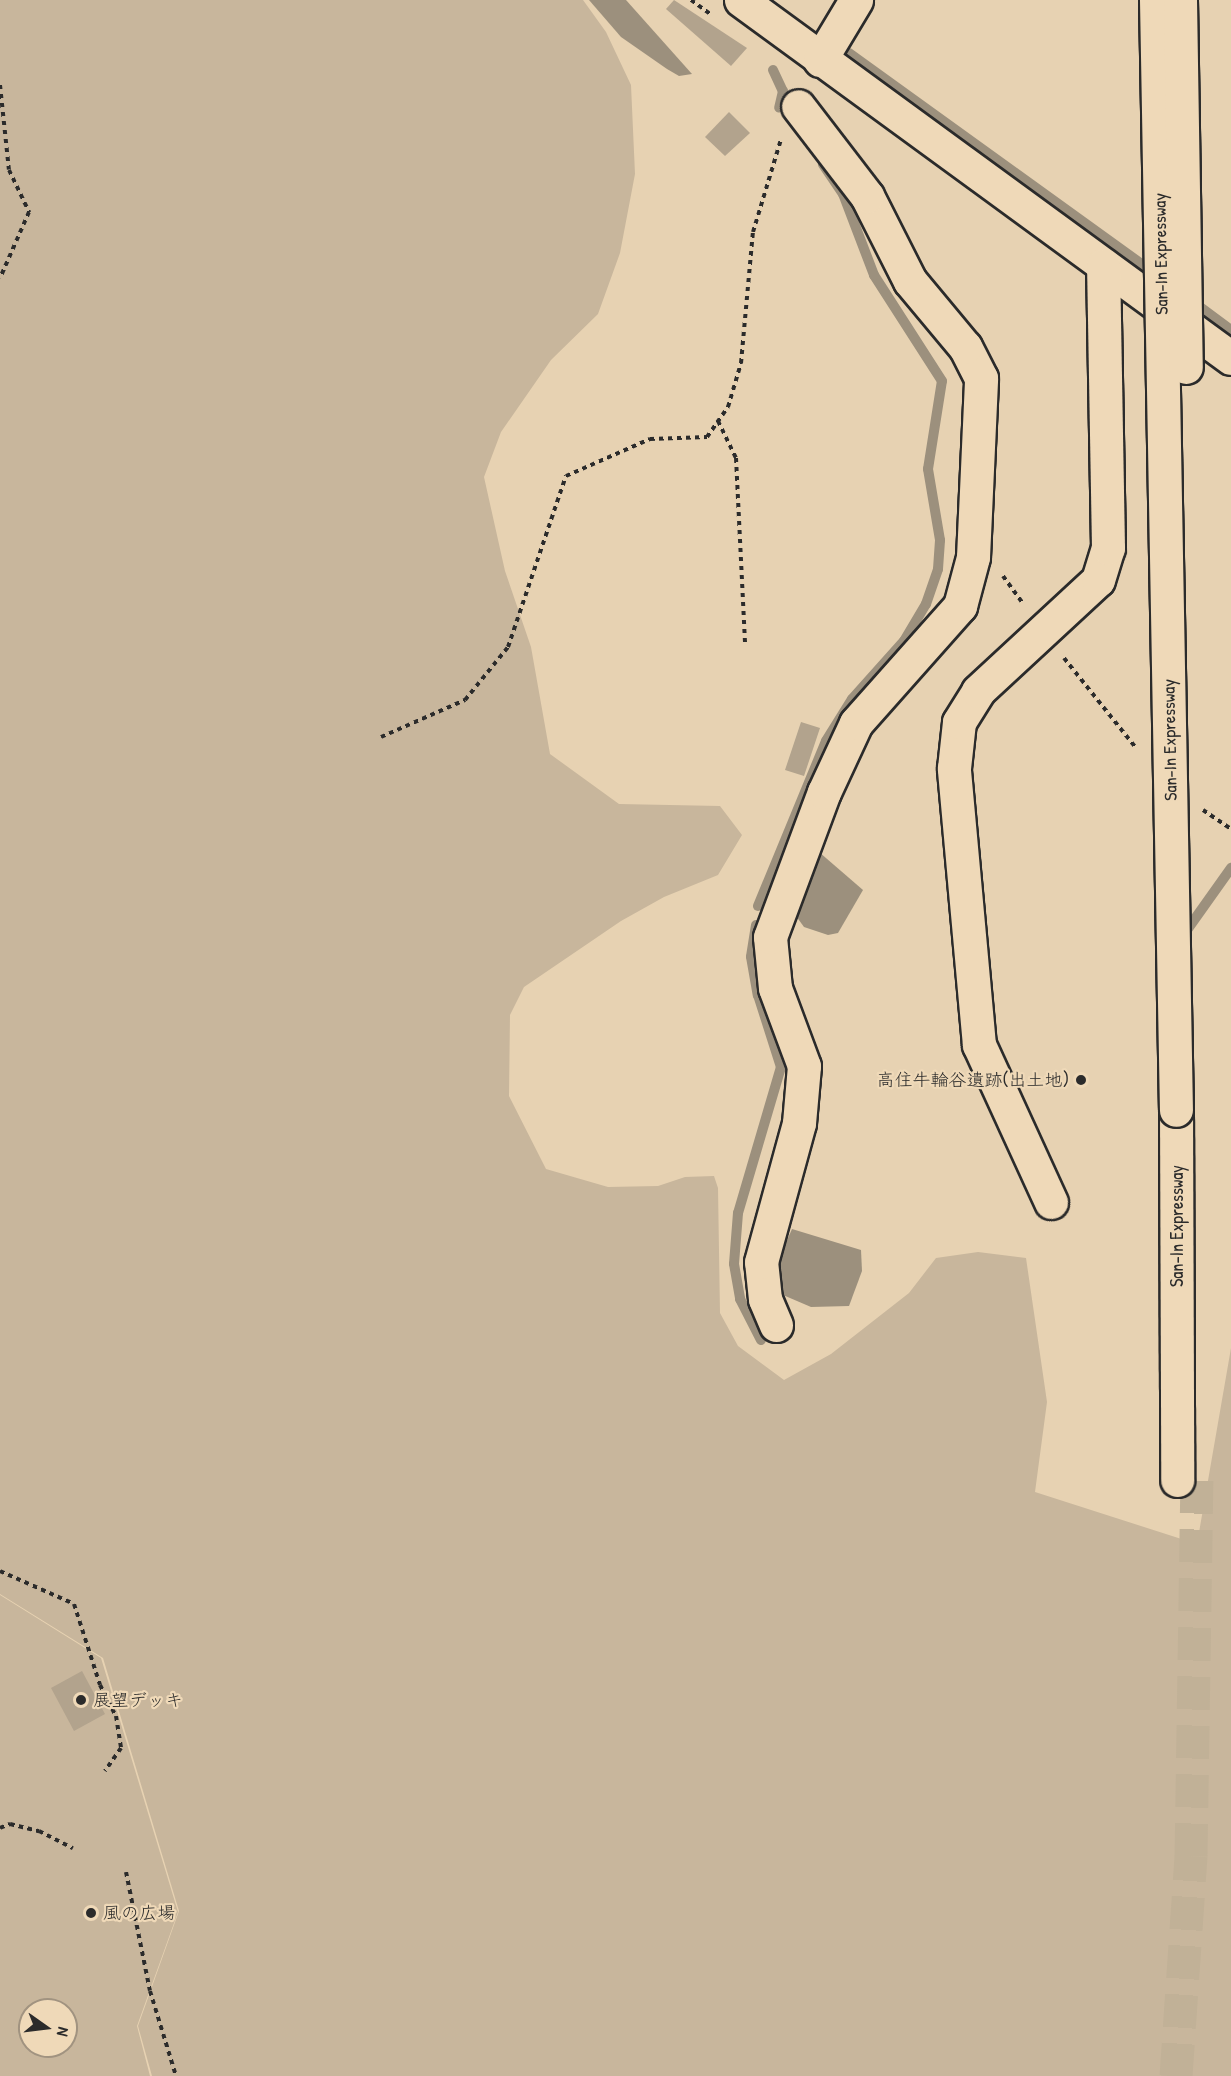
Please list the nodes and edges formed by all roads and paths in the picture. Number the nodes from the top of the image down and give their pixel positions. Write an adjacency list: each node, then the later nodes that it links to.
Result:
1 (741, 0): 5 (main road)
2 (856, 0): 5 (main road)
3 (1156, 0): 19 (main road, San-In Expressway, bridge)
4 (1180, 0): 19 (main road, San-In Expressway, bridge)
5 (820, 60): 8 (main road)
6 (0, 85): 9 (path)
7 (798, 106): 11 (path); 12 (main road)
8 (1103, 265): 10 (main road); 13 (main road)
9 (0, 278)
10 (1231, 358)
11 (718, 421): 14 (path); 15 (path)
12 (973, 557): 13 (path); 21 (main road)
13 (1043, 631): 16 (path); 20 (main road)
14 (745, 643)
15 (381, 737)
16 (1138, 751)
17 (1194, 802): 18 (path)
18 (1231, 829)
19 (1186, 1109): 22 (main road, San-In Expressway)
20 (1051, 1203)
21 (776, 1325)
22 (1187, 1480)
23 (0, 1571): 24 (path)
24 (105, 1771)
25 (0, 1828): 26 (path)
26 (73, 1848)
27 (126, 1872): 28 (path)
28 (176, 2076)

